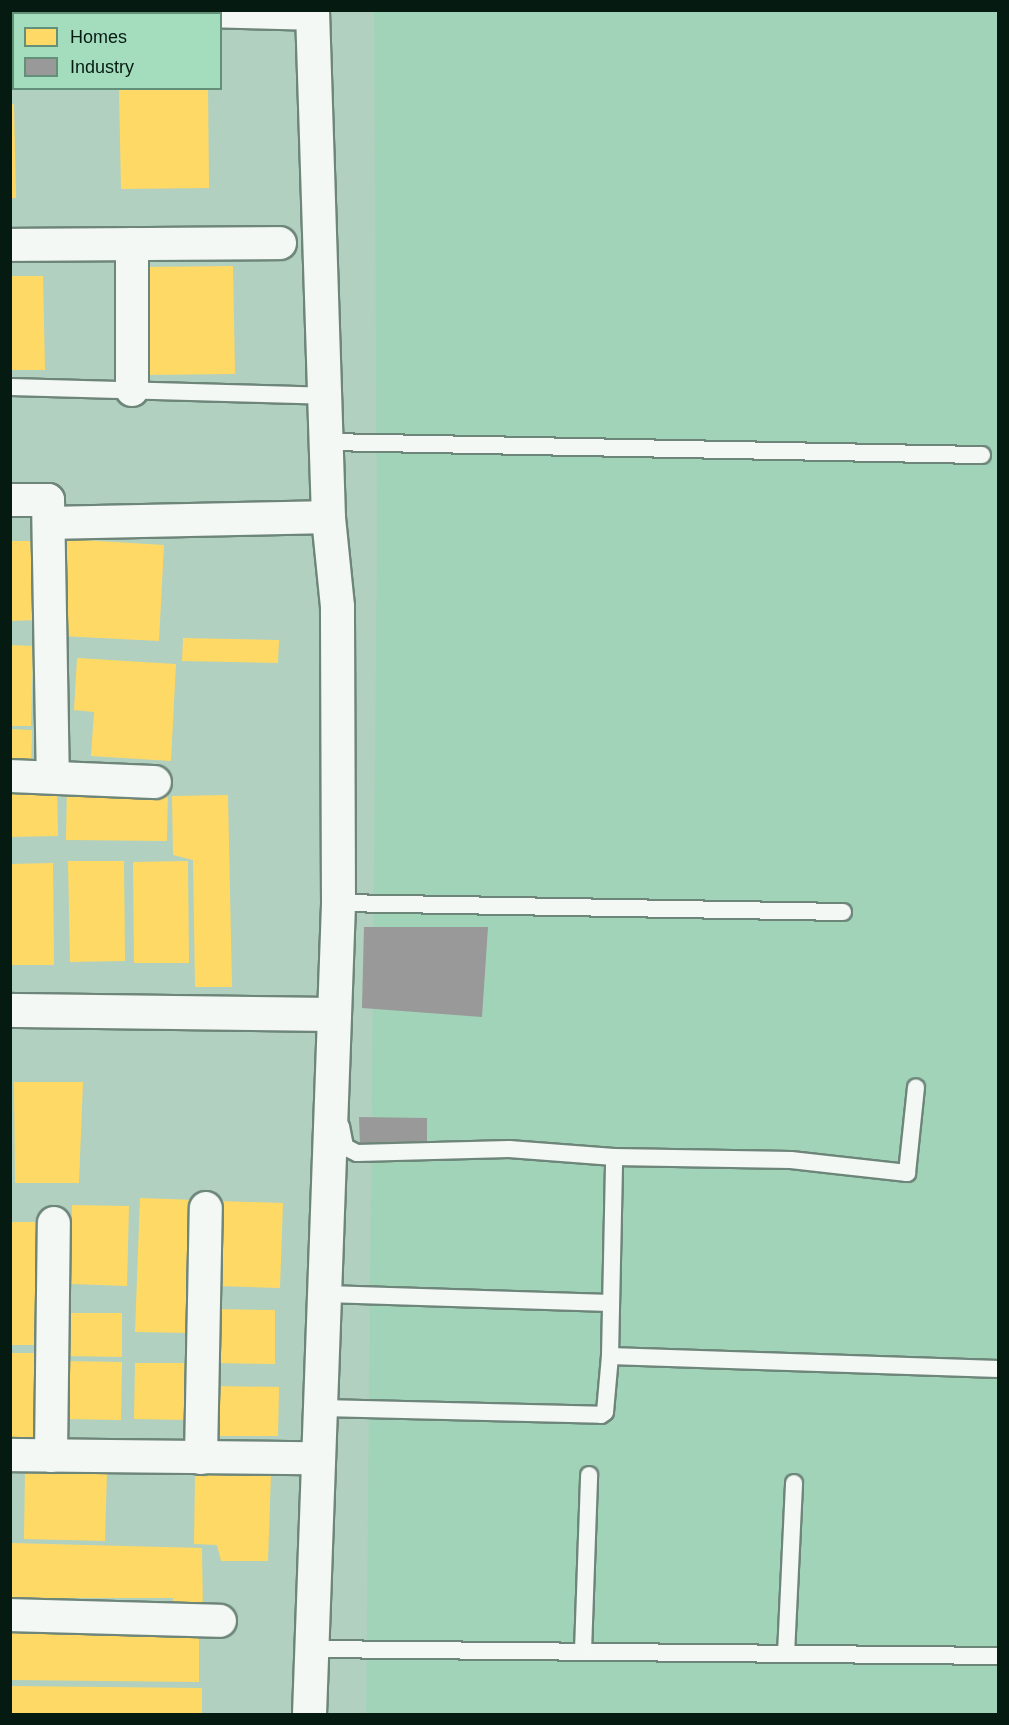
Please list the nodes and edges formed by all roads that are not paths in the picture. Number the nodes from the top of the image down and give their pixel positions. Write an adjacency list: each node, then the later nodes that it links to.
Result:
1 (163, 10): 2 (street)
2 (312, 12): 8 (street)
3 (280, 243): 4 (street)
4 (132, 244): 5 (street); 7 (street)
5 (10, 245)
6 (10, 387): 7 (lane)
7 (132, 390): 8 (lane)
8 (326, 396): 9 (street)
9 (327, 442): 10 (lane); 12 (street)
10 (982, 455)
11 (10, 500): 13 (street)
12 (328, 518): 13 (street); 17 (street)
13 (51, 523): 15 (street)
14 (10, 776): 15 (street)
15 (53, 776): 16 (street)
16 (155, 782)
17 (338, 903): 18 (lane); 20 (street)
18 (843, 912)
19 (10, 1010): 20 (street)
20 (339, 1017): 22 (lane); 25 (street)
21 (916, 1087): 22 (lane)
22 (614, 1157): 26 (lane)
23 (206, 1208): 32 (street)
24 (54, 1223): 31 (street)
25 (326, 1294): 26 (lane); 29 (street)
26 (610, 1303): 27 (lane)
27 (610, 1356): 28 (lane); 29 (lane)
28 (999, 1369)
29 (321, 1408): 33 (street)
30 (10, 1455): 31 (street)
31 (51, 1456): 32 (street)
32 (201, 1458): 33 (street)
33 (318, 1458): 38 (street)
34 (589, 1475): 39 (lane)
35 (794, 1483): 40 (lane)
36 (10, 1615): 37 (street)
37 (220, 1621)
38 (311, 1649): 39 (lane); 42 (street)
39 (583, 1651): 40 (lane)
40 (786, 1654): 41 (lane)
41 (999, 1656)
42 (309, 1714)

